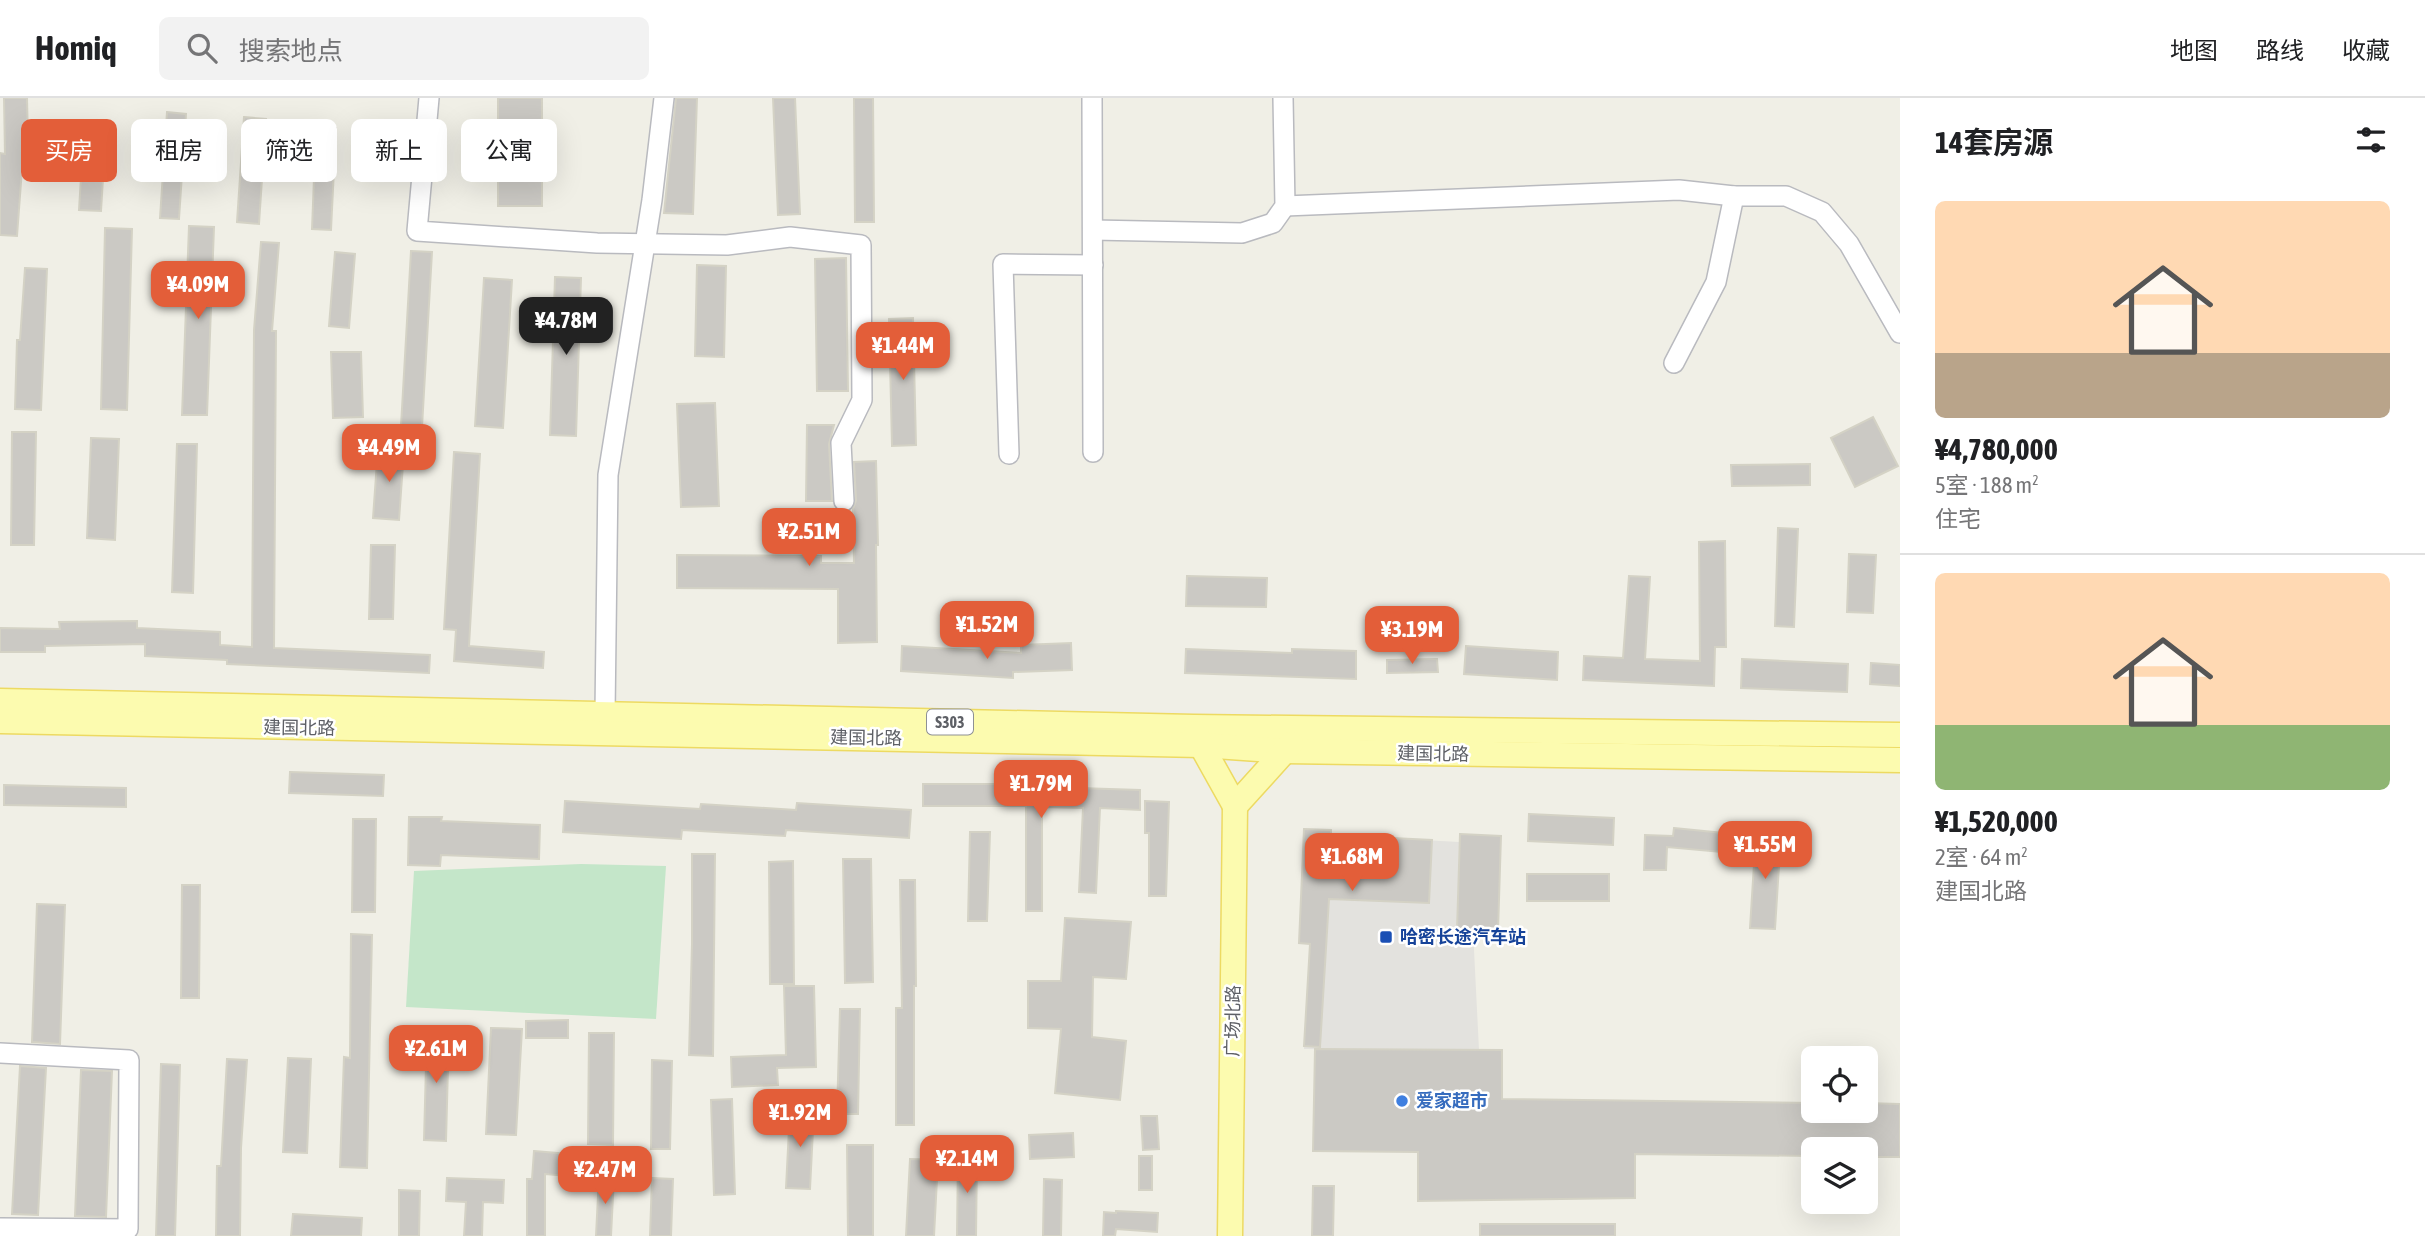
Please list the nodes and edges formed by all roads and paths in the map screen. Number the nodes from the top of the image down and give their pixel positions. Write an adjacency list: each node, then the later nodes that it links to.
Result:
1 (429, 98): 8 (street)
2 (664, 98): 8 (street)
3 (1092, 98): 7 (street)
4 (1283, 98): 6 (street)
5 (1734, 196): 6 (street); 10 (street); 11 (street)
6 (1285, 206): 7 (street)
7 (1093, 230): 9 (street)
8 (644, 244): 14 (street); 16 (street)
9 (1093, 265): 12 (street); 13 (street)
10 (1900, 333)
11 (1674, 363)
12 (1093, 452)
13 (1009, 454)
14 (844, 501)
15 (0, 701): 16 (main road, 建国北路 / S303)
16 (605, 714): 20 (main road, 建国北路 / S303)
17 (0, 721): 20 (main road, 建国北路)
18 (1304, 728): 19 (main road, 建国北路 / S303); 20 (main road, 建国北路 / S303); 21 (main road)
19 (1900, 735)
20 (1198, 736): 21 (main road, 建国北路); 23 (main road)
21 (1285, 751): 22 (main road, 建国北路); 23 (main road)
22 (1900, 760)
23 (1235, 806): 26 (main road, 广场北路)
24 (0, 1053): 25 (street)
25 (0, 1228)
26 (1230, 1236)

